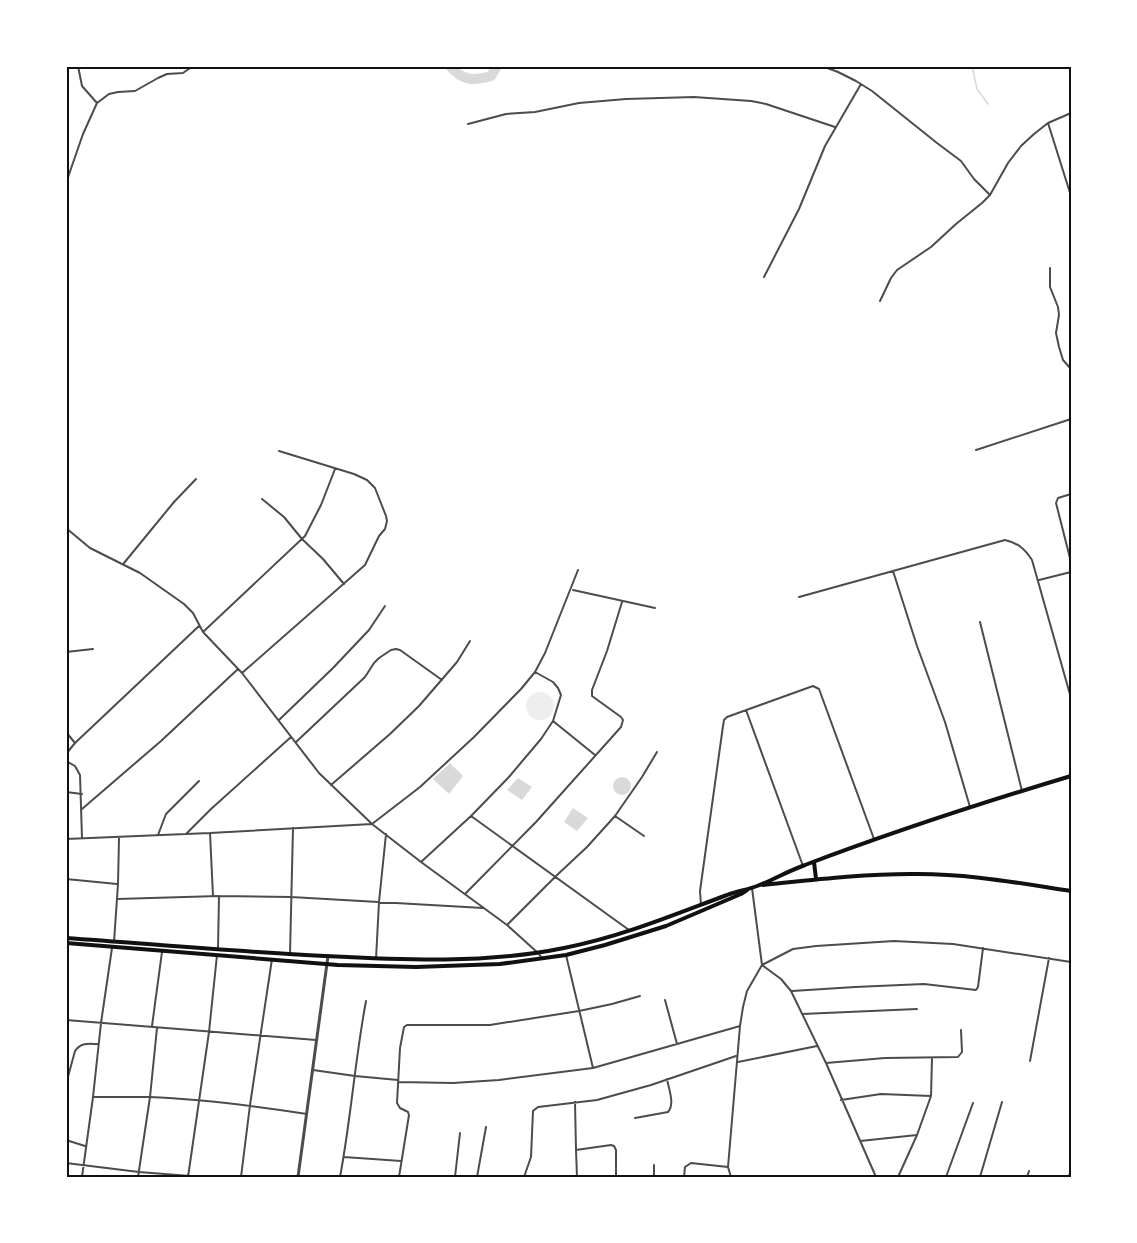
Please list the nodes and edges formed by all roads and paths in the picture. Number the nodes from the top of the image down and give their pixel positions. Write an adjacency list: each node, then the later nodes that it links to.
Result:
1 (78, 66): 7 (street)
2 (193, 66): 7 (street)
3 (822, 66): 5 (street)
4 (840, 66): 5 (street)
5 (838, 72): 6 (street)
6 (861, 84): 11 (street); 15 (street)
7 (98, 103): 14 (street)
8 (1071, 112): 9 (street)
9 (1048, 123): 13 (street); 15 (street)
10 (468, 124): 11 (street)
11 (835, 127): 18 (street)
12 (1071, 171): 13 (street)
13 (1065, 173): 16 (street)
14 (66, 183)
15 (990, 195): 19 (street)
16 (1071, 196)
17 (1050, 268): 20 (street)
18 (764, 277)
19 (880, 301)
20 (1071, 369)
21 (1071, 419): 22 (street)
22 (976, 450)
23 (279, 451): 24 (street)
24 (335, 469): 29 (street); 36 (street)
25 (196, 479): 31 (street)
26 (1071, 494): 30 (street)
27 (262, 499): 29 (street)
28 (66, 528): 31 (street)
29 (302, 539): 36 (street); 44 (street)
30 (1071, 562)
31 (124, 564): 43 (street)
32 (579, 570): 37 (street)
33 (893, 571): 35 (street); 38 (street); 71 (street)
34 (1071, 572): 35 (street)
35 (1038, 581): 52 (street)
36 (344, 584): 50 (street)
37 (572, 590): 39 (street); 49 (street)
38 (799, 597)
39 (622, 602): 41 (street); 63 (street)
40 (386, 606): 55 (street)
41 (655, 608)
42 (980, 622): 68 (street)
43 (199, 626): 44 (street); 60 (street)
44 (203, 632): 48 (street)
45 (470, 641): 51 (street)
46 (93, 649): 47 (street)
47 (66, 652)
48 (238, 669): 50 (street); 72 (street)
49 (535, 672): 56 (street); 75 (street)
50 (242, 673): 55 (street)
51 (442, 680): 59 (street); 67 (street)
52 (1070, 688): 53 (street)
53 (1071, 698)
54 (746, 710): 85 (street); 89 (street); 103 (street)
55 (279, 720): 58 (street)
56 (553, 721): 63 (street); 73 (street)
57 (66, 732): 60 (street)
58 (291, 737): 59 (street); 78 (street)
59 (296, 742): 67 (street)
60 (75, 743): 62 (street)
61 (657, 752): 74 (street)
62 (66, 754)
63 (596, 755): 86 (street)
64 (66, 761): 70 (street)
65 (1071, 776): 68 (main road)
66 (200, 781): 80 (street)
67 (331, 785): 75 (street)
68 (1022, 791): 71 (main road)
69 (66, 792): 70 (street)
70 (82, 794): 72 (street)
71 (970, 807): 85 (main road)
72 (82, 809): 82 (street)
73 (471, 816): 86 (street); 87 (street)
74 (615, 816): 81 (street); 90 (street)
75 (372, 824): 76 (street); 79 (street)
76 (293, 828): 77 (street); 100 (street)
77 (210, 833): 78 (street); 98 (street)
78 (186, 834): 80 (street)
79 (386, 834): 87 (street); 102 (street)
80 (157, 836): 83 (street)
81 (644, 836)
82 (82, 838): 83 (street); 84 (street)
83 (119, 838): 93 (street)
84 (66, 839)
85 (874, 839): 88 (main road)
86 (512, 847): 90 (street); 97 (street)
87 (421, 862): 97 (street)
88 (814, 862): 89 (main road); 92 (main road)
89 (803, 866): 94 (main road)
90 (555, 876): 105 (street); 107 (street)
91 (66, 879): 93 (street)
92 (816, 879): 94 (main road); 96 (main road)
93 (118, 884): 101 (street)
94 (760, 885): 95 (main road)
95 (749, 889): 103 (main road); 108 (main road); 130 (street)
96 (1071, 891)
97 (465, 894): 104 (street)
98 (213, 896): 99 (street); 101 (street)
99 (219, 896): 100 (street); 115 (street)
100 (291, 897): 102 (street); 119 (street)
101 (117, 898): 110 (street)
102 (379, 902): 104 (street); 126 (street)
103 (701, 905): 106 (main road)
104 (484, 908): 105 (street)
105 (507, 925): 118 (street)
106 (643, 926): 107 (main road); 108 (main road)
107 (630, 931): 118 (main road)
108 (645, 933): 120 (main road)
109 (66, 938): 110 (main road)
110 (114, 941): 112 (street); 113 (main road)
111 (66, 944): 112 (main road)
112 (112, 947): 116 (main road); 140 (street)
113 (177, 947): 115 (main road); 117 (main road)
114 (983, 948): 124 (street); 130 (street); 132 (street)
115 (218, 949): 119 (main road)
116 (162, 952): 117 (main road); 142 (street)
117 (176, 953): 121 (main road)
118 (538, 953): 123 (street); 127 (main road)
119 (290, 954): 122 (main road)
120 (566, 954): 123 (main road); 137 (street)
121 (217, 955): 125 (main road); 145 (street)
122 (328, 956): 126 (main road); 129 (street)
123 (542, 958): 131 (main road)
124 (1049, 958): 128 (street); 153 (street)
125 (272, 959): 129 (main road); 146 (street)
126 (376, 959): 127 (main road)
127 (446, 959): 131 (main road)
128 (1071, 962)
129 (327, 964): 131 (main road); 147 (street)
130 (762, 965): 132 (street); 141 (street)
131 (446, 967)
132 (791, 991): 138 (street)
133 (640, 996): 137 (street)
134 (665, 1000): 149 (street)
135 (366, 1001): 158 (street)
136 (917, 1009): 138 (street)
137 (579, 1011): 156 (street); 160 (street)
138 (801, 1014): 150 (street)
139 (66, 1020): 140 (street)
140 (100, 1023): 142 (street); 148 (street)
141 (740, 1026): 149 (street); 151 (street)
142 (152, 1027): 143 (street)
143 (157, 1028): 145 (street); 164 (street)
144 (961, 1030): 152 (street)
145 (209, 1032): 146 (street); 166 (street)
146 (260, 1035): 147 (street); 170 (street)
147 (316, 1040): 157 (street)
148 (98, 1044): 161 (street); 163 (street)
149 (677, 1044): 156 (street)
150 (817, 1046): 154 (street); 155 (street)
151 (737, 1056): 154 (street); 159 (street)
152 (932, 1058): 155 (street); 162 (street)
153 (1030, 1061)
154 (738, 1062): 185 (street)
155 (826, 1064): 165 (street)
156 (593, 1068): 160 (street)
157 (313, 1070): 158 (street); 171 (street)
158 (356, 1076): 160 (street); 180 (street)
159 (667, 1079): 167 (street); 172 (street)
160 (398, 1081): 181 (street)
161 (66, 1084)
162 (931, 1096): 165 (street); 175 (street)
163 (93, 1097): 164 (street); 178 (street)
164 (150, 1097): 166 (street); 188 (street)
165 (841, 1100): 177 (street)
166 (199, 1101): 170 (street); 189 (street)
167 (575, 1102): 179 (street); 199 (street)
168 (973, 1102): 207 (street)
169 (1002, 1102): 208 (street)
170 (250, 1105): 171 (street); 193 (street)
171 (307, 1114): 194 (street)
172 (635, 1118)
173 (486, 1127): 198 (street)
174 (460, 1133): 197 (street)
175 (916, 1136): 177 (street); 206 (street)
176 (66, 1140): 178 (street)
177 (860, 1141): 205 (street)
178 (85, 1146): 184 (street)
179 (576, 1150): 200 (street); 201 (street)
180 (344, 1157): 181 (street); 195 (street)
181 (402, 1161): 196 (street)
182 (66, 1163): 184 (street)
183 (654, 1165): 202 (street)
184 (83, 1166): 188 (street); 190 (street)
185 (728, 1167): 203 (street); 204 (street)
186 (1071, 1168): 210 (street)
187 (1029, 1171): 209 (street)
188 (139, 1172): 189 (street); 191 (street)
189 (188, 1176): 192 (street)
190 (82, 1177)
191 (138, 1177)
192 (203, 1177)
193 (241, 1177)
194 (298, 1177)
195 (340, 1177)
196 (399, 1177)
197 (455, 1177)
198 (477, 1177)
199 (524, 1177)
200 (578, 1177)
201 (616, 1177)
202 (654, 1177)
203 (684, 1177)
204 (731, 1177)
205 (876, 1177)
206 (898, 1177)
207 (946, 1177)
208 (980, 1177)
209 (1027, 1177)
210 (1069, 1177)

